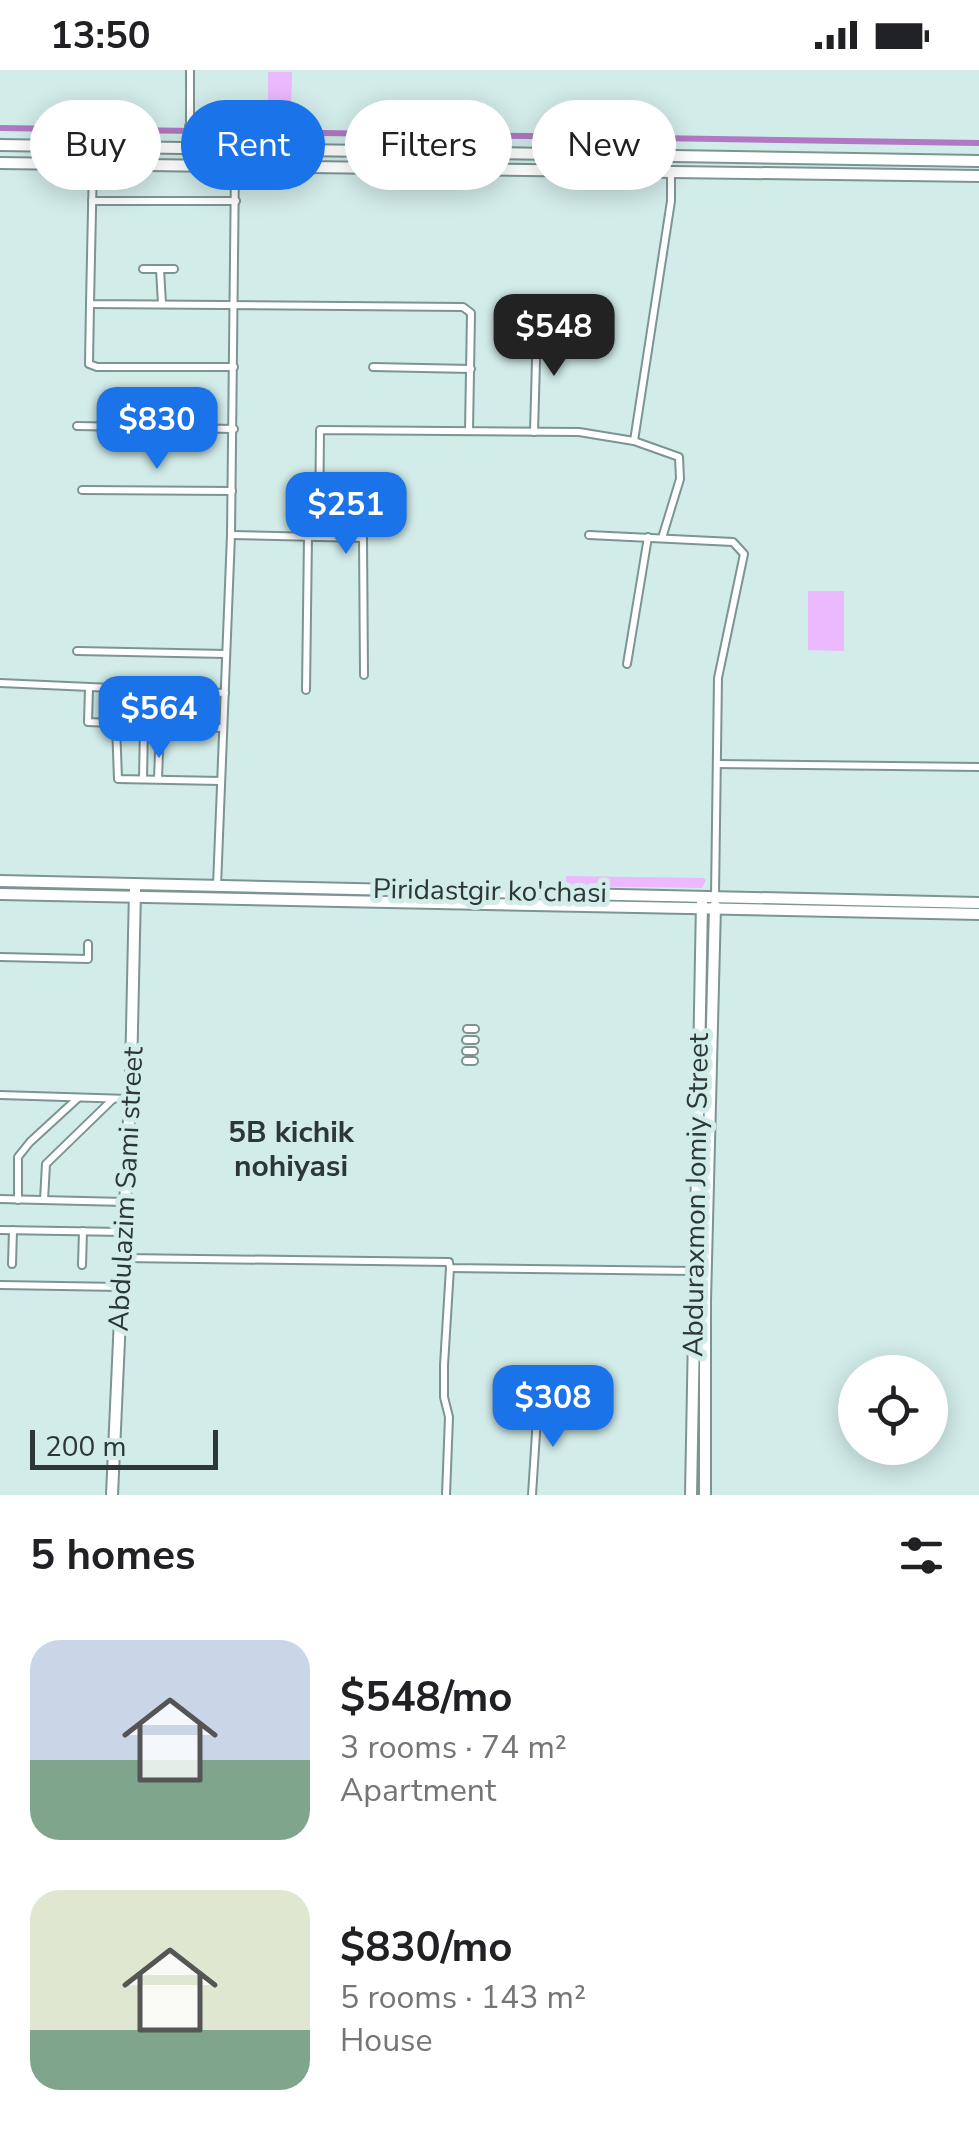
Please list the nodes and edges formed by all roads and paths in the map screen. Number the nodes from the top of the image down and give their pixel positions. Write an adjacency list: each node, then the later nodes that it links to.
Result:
1 (190, 70): 2 (street)
2 (190, 100)
3 (0, 145): 4 (street)
4 (181, 150)
5 (325, 151): 6 (street)
6 (709, 158): 7 (street); 14 (street)
7 (731, 158): 8 (street); 15 (street)
8 (979, 161)
9 (0, 163): 10 (street)
10 (30, 163)
11 (325, 166): 12 (street)
12 (532, 169)
13 (676, 171): 14 (street)
14 (709, 172): 15 (street)
15 (731, 172): 16 (street)
16 (979, 176)
17 (92, 190): 20 (street)
18 (238, 190): 21 (street)
19 (671, 190): 36 (street)
20 (92, 201): 21 (street); 25 (street)
21 (236, 201): 27 (street)
22 (174, 268): 24 (street)
23 (143, 269): 24 (street)
24 (160, 269): 26 (street)
25 (90, 304): 26 (street); 29 (street)
26 (162, 304): 27 (street)
27 (234, 306): 29 (street); 31 (street)
28 (537, 325): 35 (street)
29 (234, 367): 33 (street)
30 (373, 367): 31 (street)
31 (471, 369): 34 (street)
32 (77, 426): 33 (street)
33 (234, 430): 38 (street)
34 (470, 431): 35 (street); 42 (street)
35 (534, 432): 36 (street)
36 (634, 441): 44 (street)
37 (82, 490): 38 (street)
38 (232, 491): 39 (street)
39 (232, 535): 41 (street); 46 (street)
40 (590, 535): 43 (street)
41 (308, 536): 42 (street); 51 (street)
42 (318, 536): 48 (street)
43 (648, 537): 44 (street); 47 (street)
44 (662, 538): 57 (street)
45 (76, 651): 46 (street)
46 (226, 654): 52 (street)
47 (626, 664)
48 (364, 675)
49 (0, 683): 50 (street)
50 (89, 689): 52 (street); 53 (street)
51 (306, 690)
52 (224, 693): 56 (street)
53 (116, 724): 54 (street); 59 (street)
54 (144, 725): 55 (street); 59 (street)
55 (160, 726): 56 (street); 60 (street)
56 (223, 728): 61 (street)
57 (717, 764): 58 (street); 68 (street)
58 (979, 767)
59 (143, 779): 60 (street)
60 (158, 780): 61 (street)
61 (221, 781): 64 (street)
62 (0, 881): 63 (street, Piridastgir ko'chasi)
63 (135, 884): 64 (street, Piridastgir ko'chasi); 66 (street, Abdulazim Sami street)
64 (217, 886): 67 (street, Piridastgir ko'chasi)
65 (0, 894): 66 (street, Piridastgir ko'chasi)
66 (135, 896): 70 (street, Piridastgir ko'chasi); 78 (street, Abdulazim Sami street)
67 (702, 896): 68 (street, Piridastgir ko'chasi); 70 (street, Abduraxmon Jomiy Street)
68 (715, 896): 69 (street, Piridastgir ko'chasi); 71 (street, Abduraxmon Jomiy Street)
69 (979, 902)
70 (702, 909): 71 (street, Piridastgir ko'chasi); 91 (street, Abduraxmon Jomiy Street)
71 (715, 909): 72 (street, Piridastgir ko'chasi); 91 (street, Abduraxmon Jomiy Street)
72 (979, 914)
73 (88, 944): 74 (street)
74 (0, 957)
75 (0, 1095): 76 (street)
76 (78, 1098): 77 (street); 80 (street)
77 (114, 1099): 78 (street); 81 (street)
78 (130, 1100): 82 (street, Abdulazim Sami street)
79 (0, 1200): 80 (street)
80 (18, 1200): 81 (street)
81 (44, 1200): 82 (street)
82 (125, 1202): 86 (street, Abdulazim Sami street)
83 (0, 1230): 84 (street)
84 (13, 1230): 85 (street); 88 (street)
85 (83, 1231): 86 (street); 89 (street)
86 (124, 1232): 87 (street, Abdulazim Sami street)
87 (123, 1258): 90 (street); 93 (street, Abdulazim Sami street)
88 (12, 1264)
89 (82, 1265)
90 (450, 1268): 91 (street); 96 (street)
91 (700, 1272): 98 (street, Abduraxmon Jomiy Street); 99 (street, Abduraxmon Jomiy Street)
92 (0, 1286): 93 (street)
93 (122, 1287): 95 (street, Abdulazim Sami street)
94 (538, 1402): 97 (street)
95 (112, 1495)
96 (446, 1495)
97 (532, 1495)
98 (691, 1495)
99 (705, 1495)

